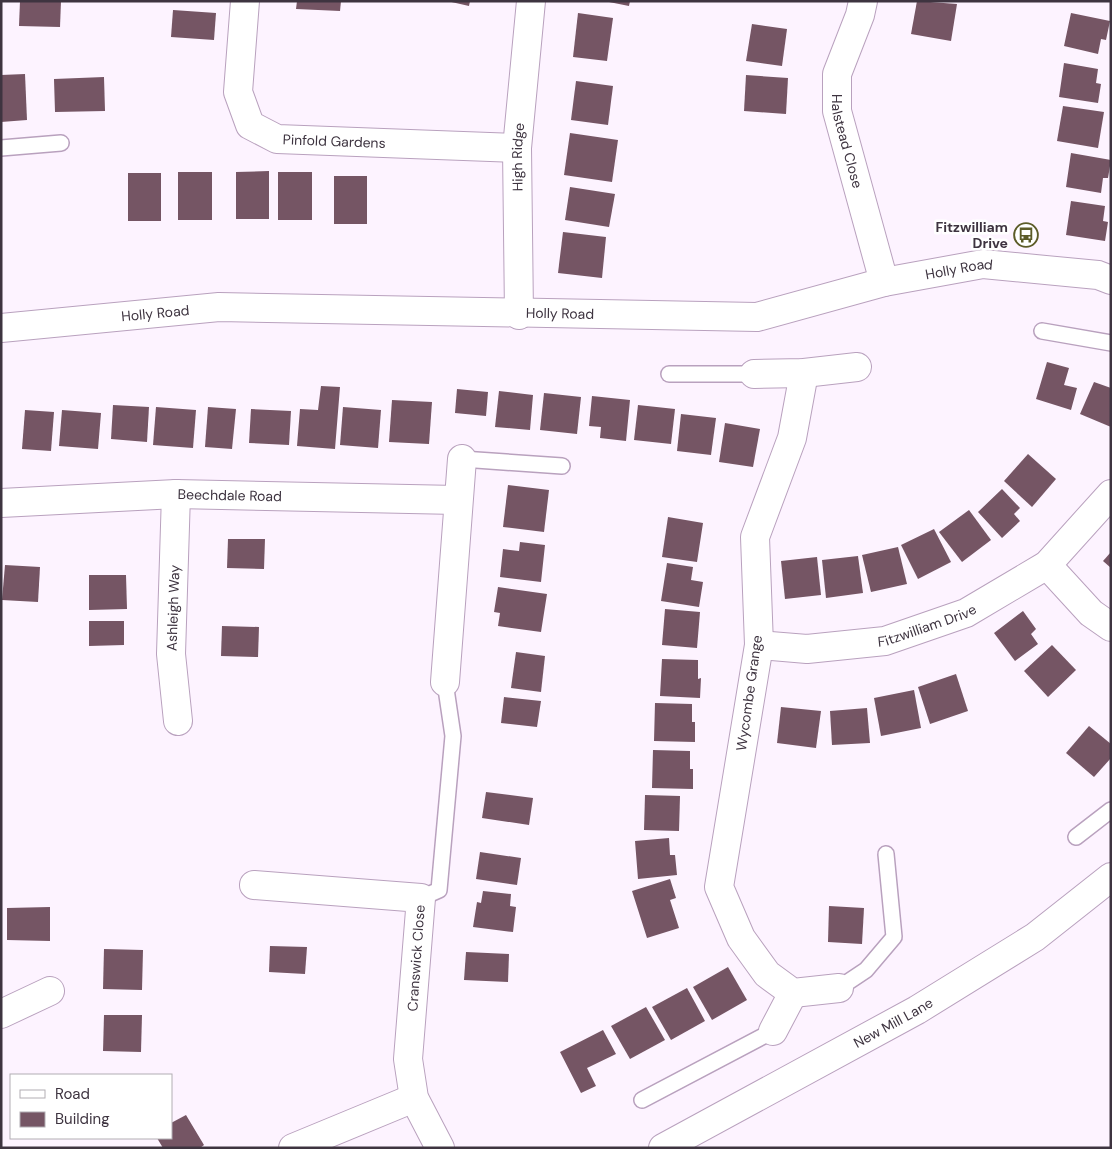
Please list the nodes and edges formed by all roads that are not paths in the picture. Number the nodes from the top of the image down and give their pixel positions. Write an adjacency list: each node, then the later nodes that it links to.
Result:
1 (245, 1): 6 (street, Pinfold Gardens)
2 (532, 1): 6 (street, High Ridge)
3 (863, 1): 8 (street, Halstead Close)
4 (61, 143): 5 (lane)
5 (1, 148)
6 (517, 148): 9 (street, High Ridge)
7 (1111, 280): 8 (street, Holly Road)
8 (884, 282): 9 (street, Holly Road)
9 (519, 315): 10 (street, Holly Road)
10 (1, 328)
11 (1042, 331): 12 (lane)
12 (1111, 343)
13 (857, 367): 14 (street)
14 (804, 373): 16 (street); 25 (street, Wycombe Grange)
15 (669, 374): 16 (lane)
16 (754, 374)
17 (462, 459): 18 (lane); 21 (street)
18 (562, 466)
19 (176, 494): 21 (street, Beechdale Road); 22 (street, Beechdale Road); 27 (street, Ashleigh Way)
20 (1111, 494): 23 (street, Fitzwilliam Drive)
21 (457, 500): 26 (street)
22 (1, 504)
23 (1047, 565): 24 (street); 25 (street, Fitzwilliam Drive)
24 (1111, 627)
25 (759, 645): 36 (street, Wycombe Grange)
26 (445, 682): 33 (lane)
27 (178, 721)
28 (1111, 810): 29 (lane)
29 (1076, 837)
30 (886, 854): 34 (lane)
31 (1111, 877): 43 (street, New Mill Lane)
32 (254, 885): 33 (street, Cranswick Close)
33 (421, 898): 39 (street, Cranswick Close)
34 (839, 988): 36 (street)
35 (50, 991): 37 (street)
36 (793, 993): 38 (street)
37 (1, 1014)
38 (773, 1031): 40 (lane)
39 (414, 1098): 41 (street); 42 (street, Cranswick Close)
40 (642, 1100)
41 (293, 1148)
42 (440, 1148)
43 (663, 1148)

